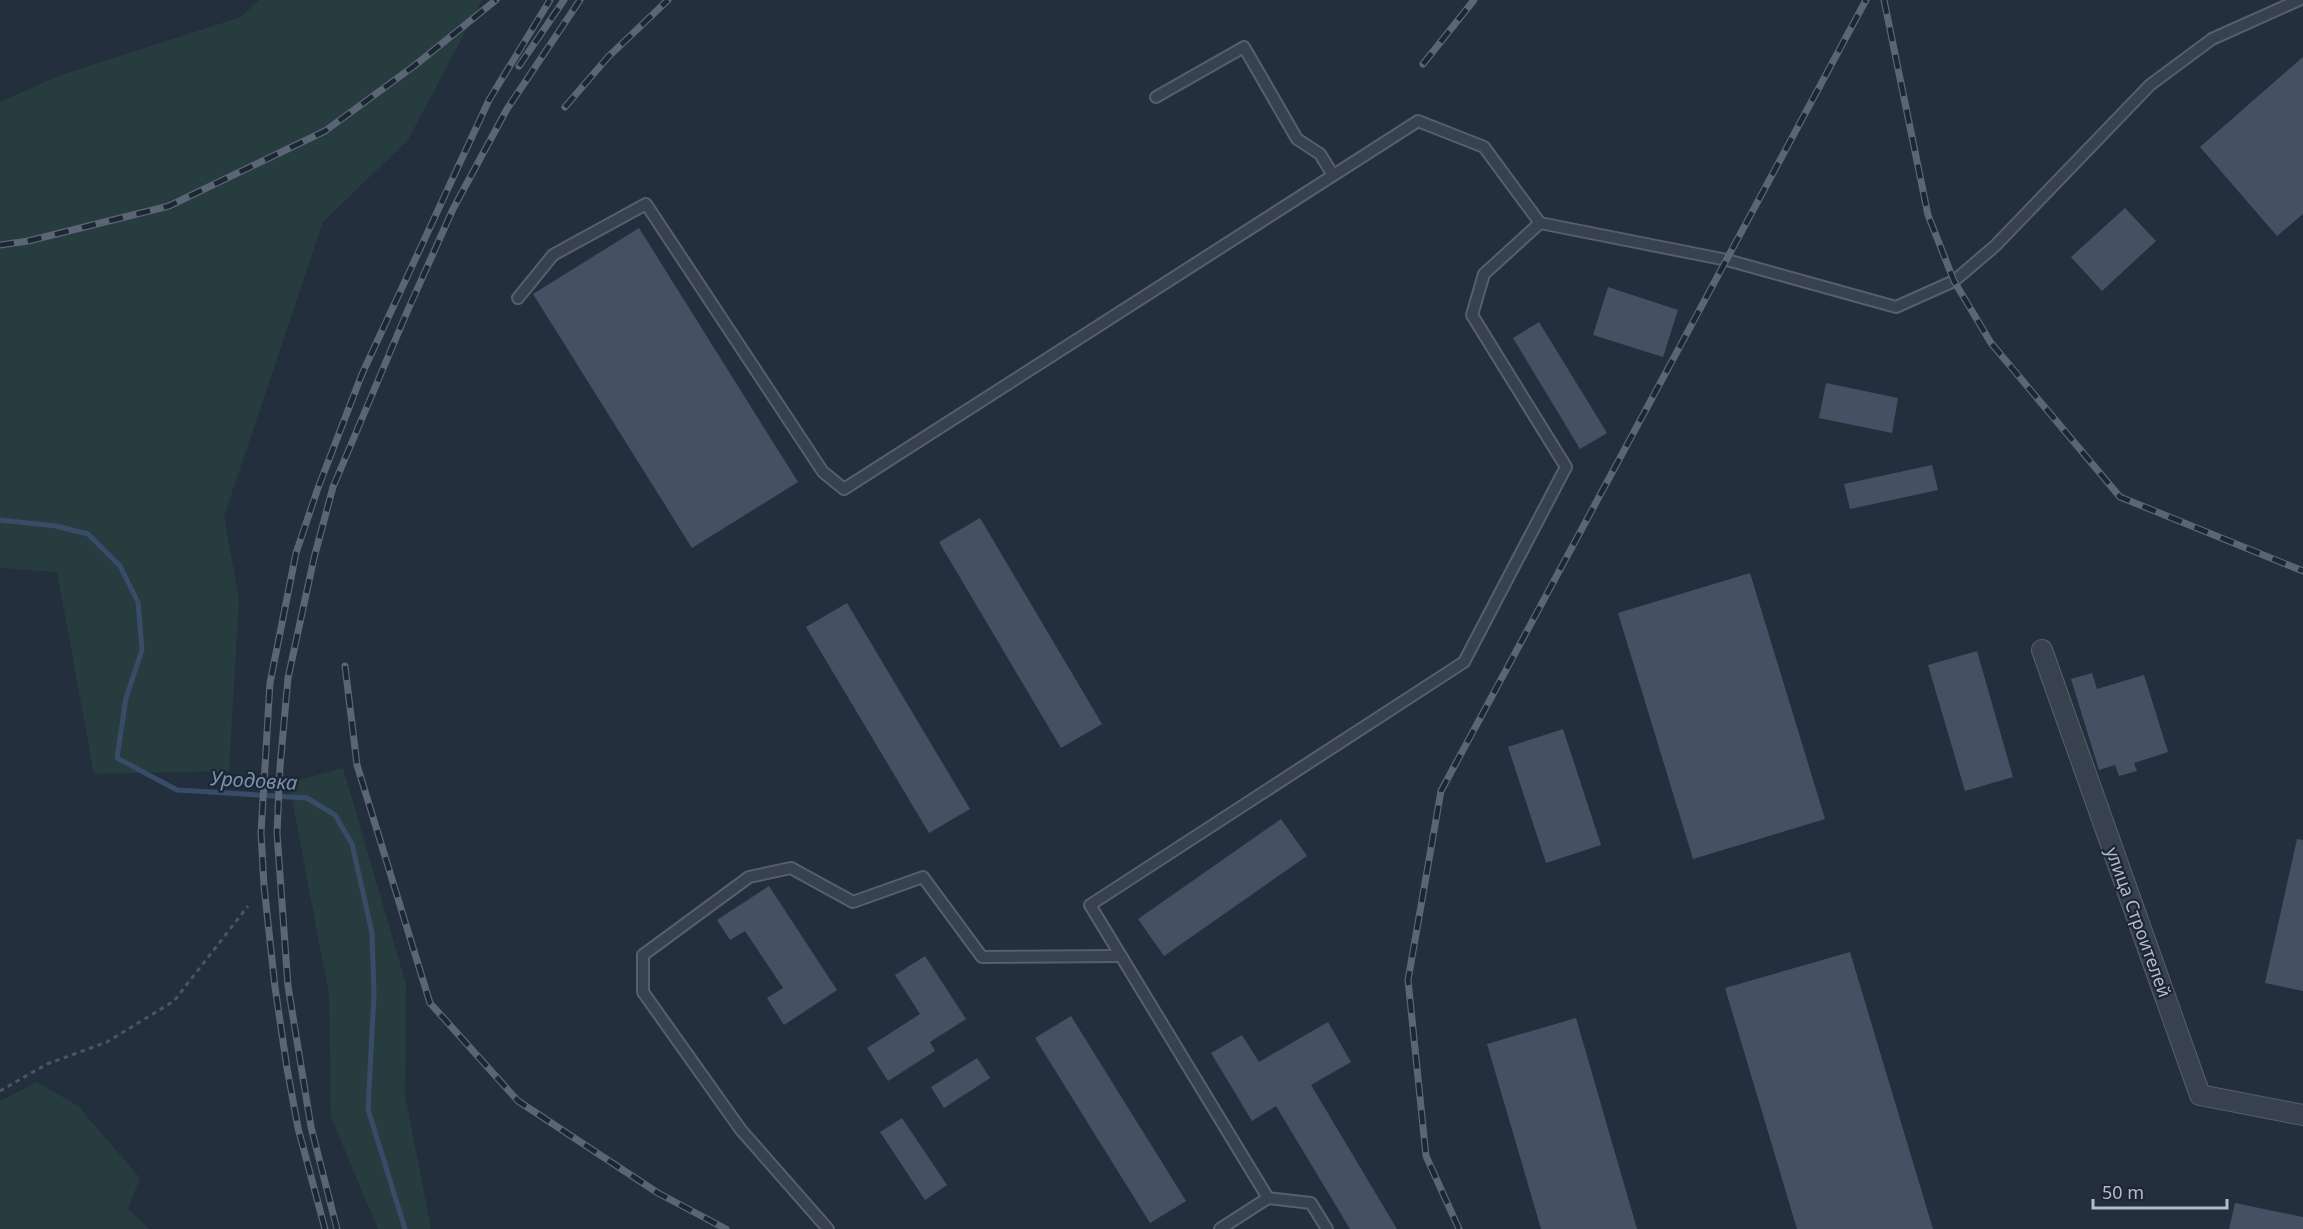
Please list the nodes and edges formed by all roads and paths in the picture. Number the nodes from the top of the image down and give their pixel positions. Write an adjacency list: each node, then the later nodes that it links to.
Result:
1 (2299, 0): 4 (lane)
2 (1156, 97): 3 (lane)
3 (1334, 176): 4 (lane); 5 (lane)
4 (1540, 223): 8 (lane)
5 (518, 298)
6 (2042, 650): 10 (street, улица Строителей)
7 (248, 906): 9 (path)
8 (1121, 956): 11 (lane); 12 (lane)
9 (0, 1091)
10 (2303, 1115)
11 (1268, 1198): 13 (lane); 14 (lane)
12 (828, 1229)
13 (1220, 1229)
14 (1327, 1229)

